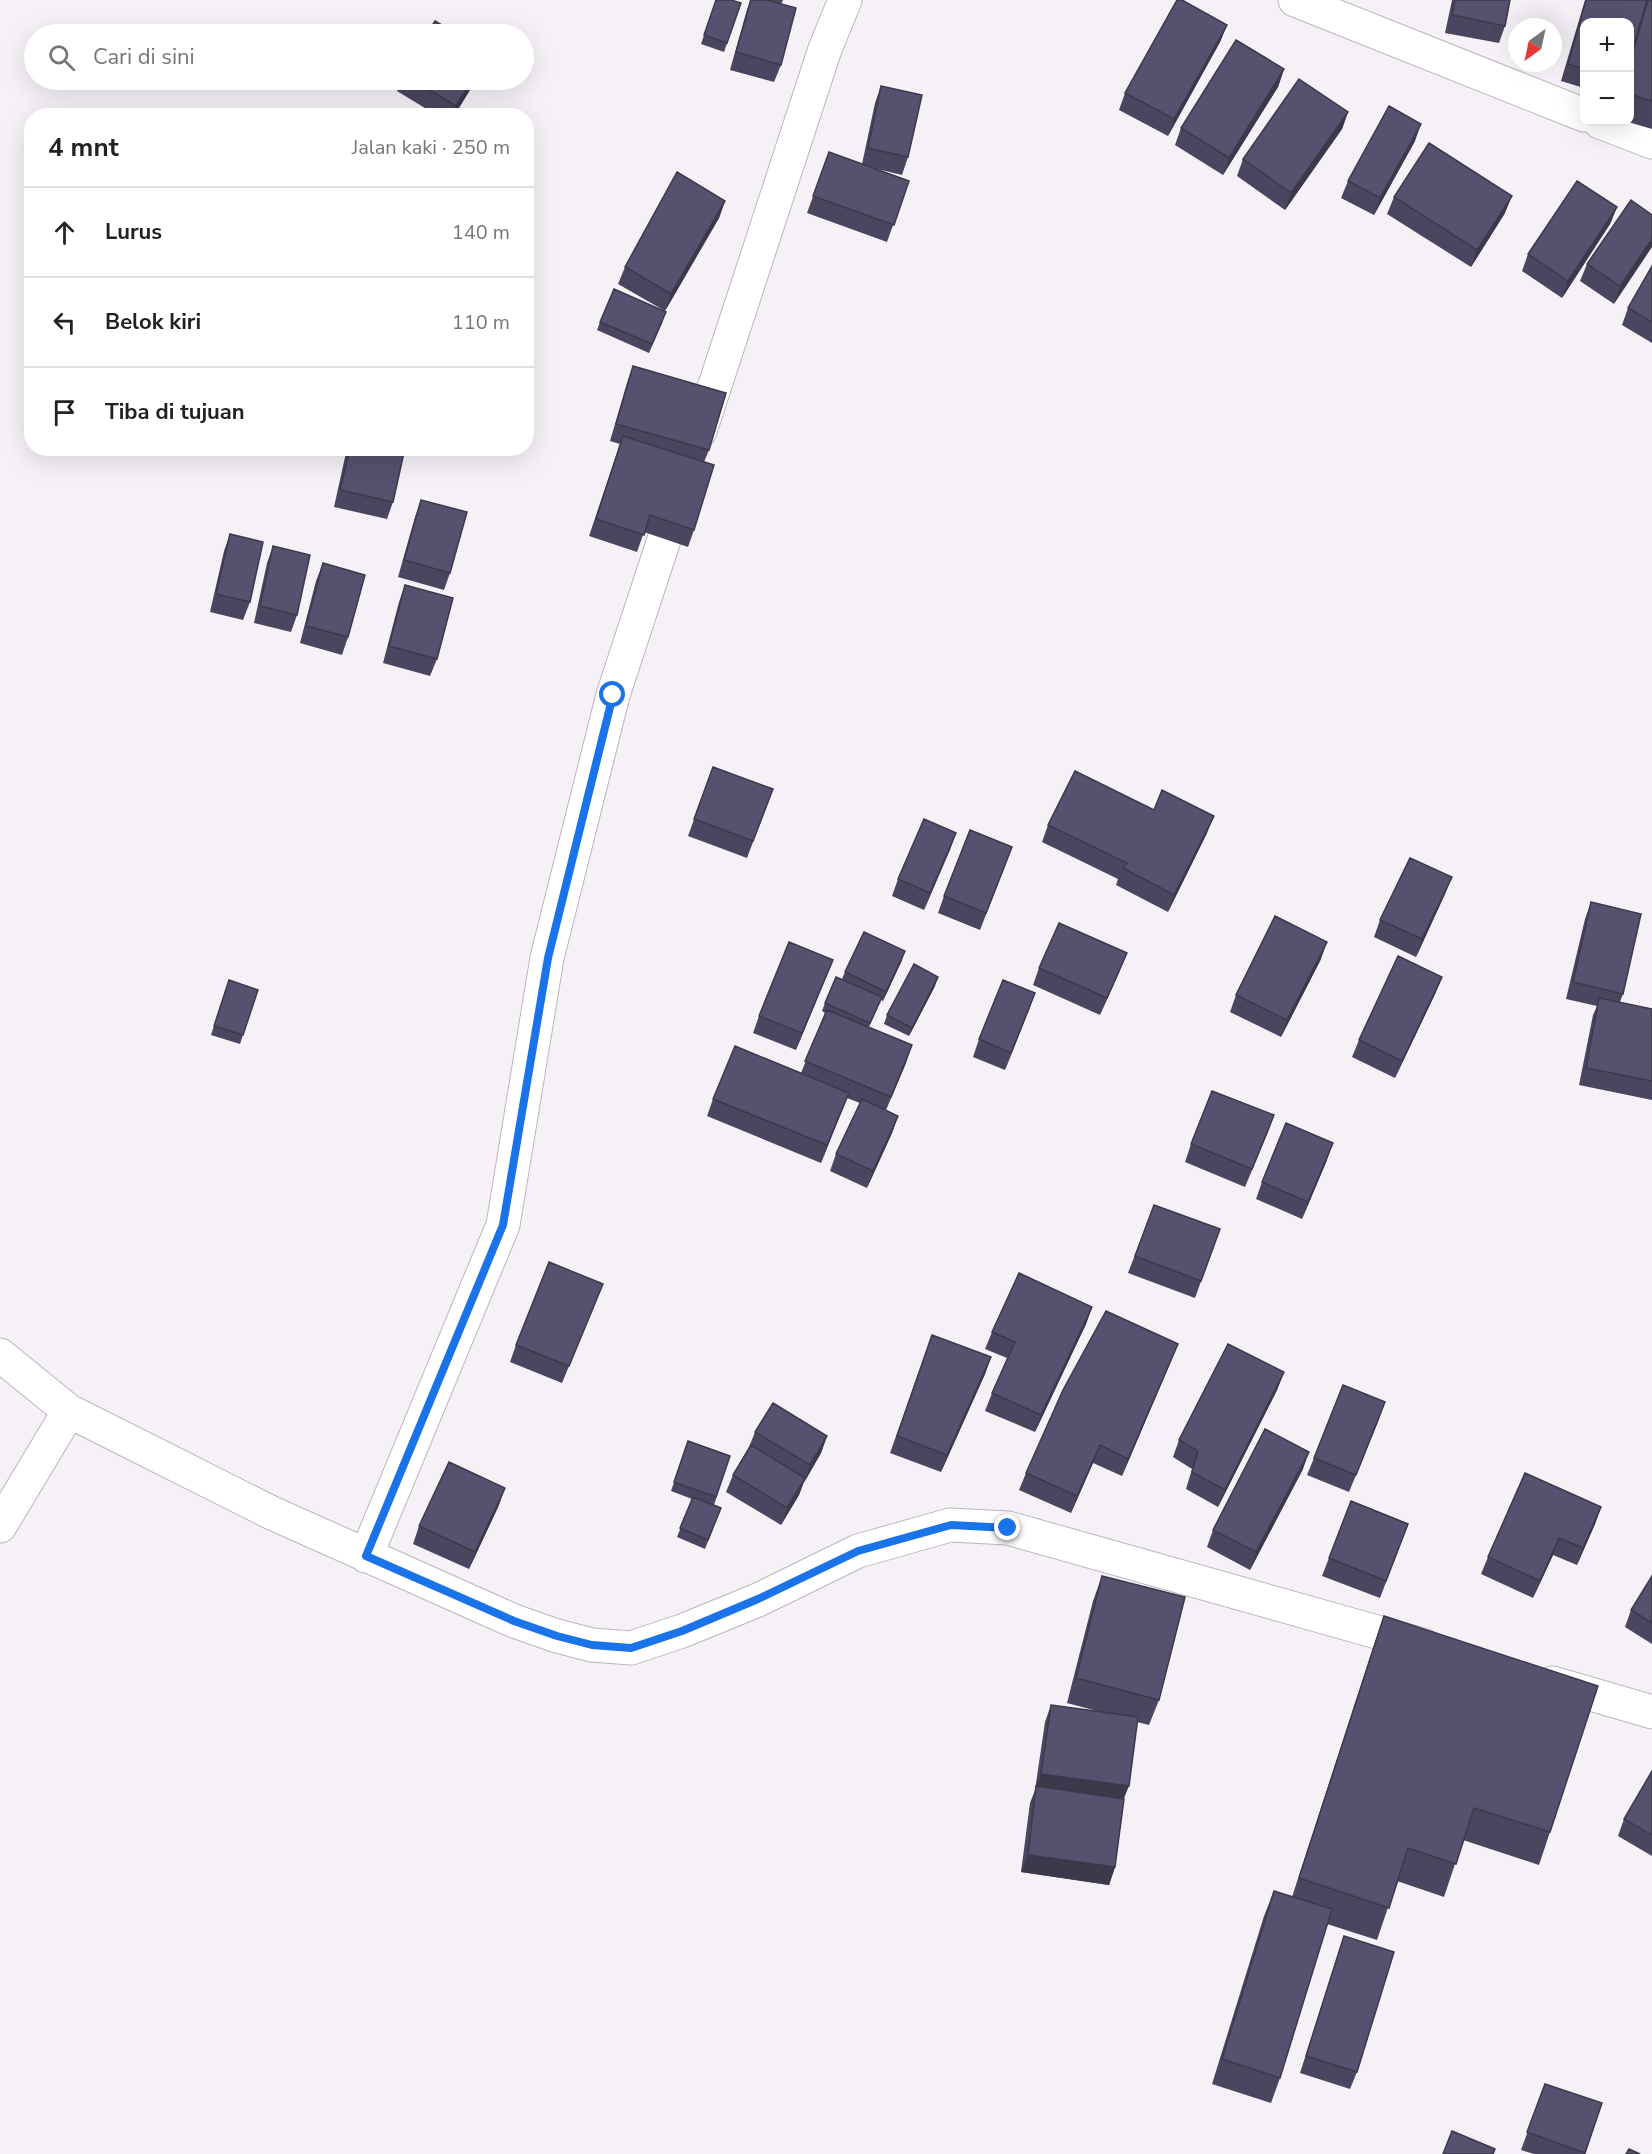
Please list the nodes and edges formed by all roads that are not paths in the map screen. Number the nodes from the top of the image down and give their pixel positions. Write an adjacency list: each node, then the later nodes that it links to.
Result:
1 (845, 0): 9 (street)
2 (1295, 0): 3 (street)
3 (1580, 113)
4 (1610, 126): 5 (street)
5 (1652, 142)
6 (0, 1355): 7 (street)
7 (69, 1411): 8 (street); 9 (street)
8 (0, 1526)
9 (366, 1556): 10 (street)
10 (1454, 1654)
11 (1522, 1674): 12 (street)
12 (1652, 1712)

